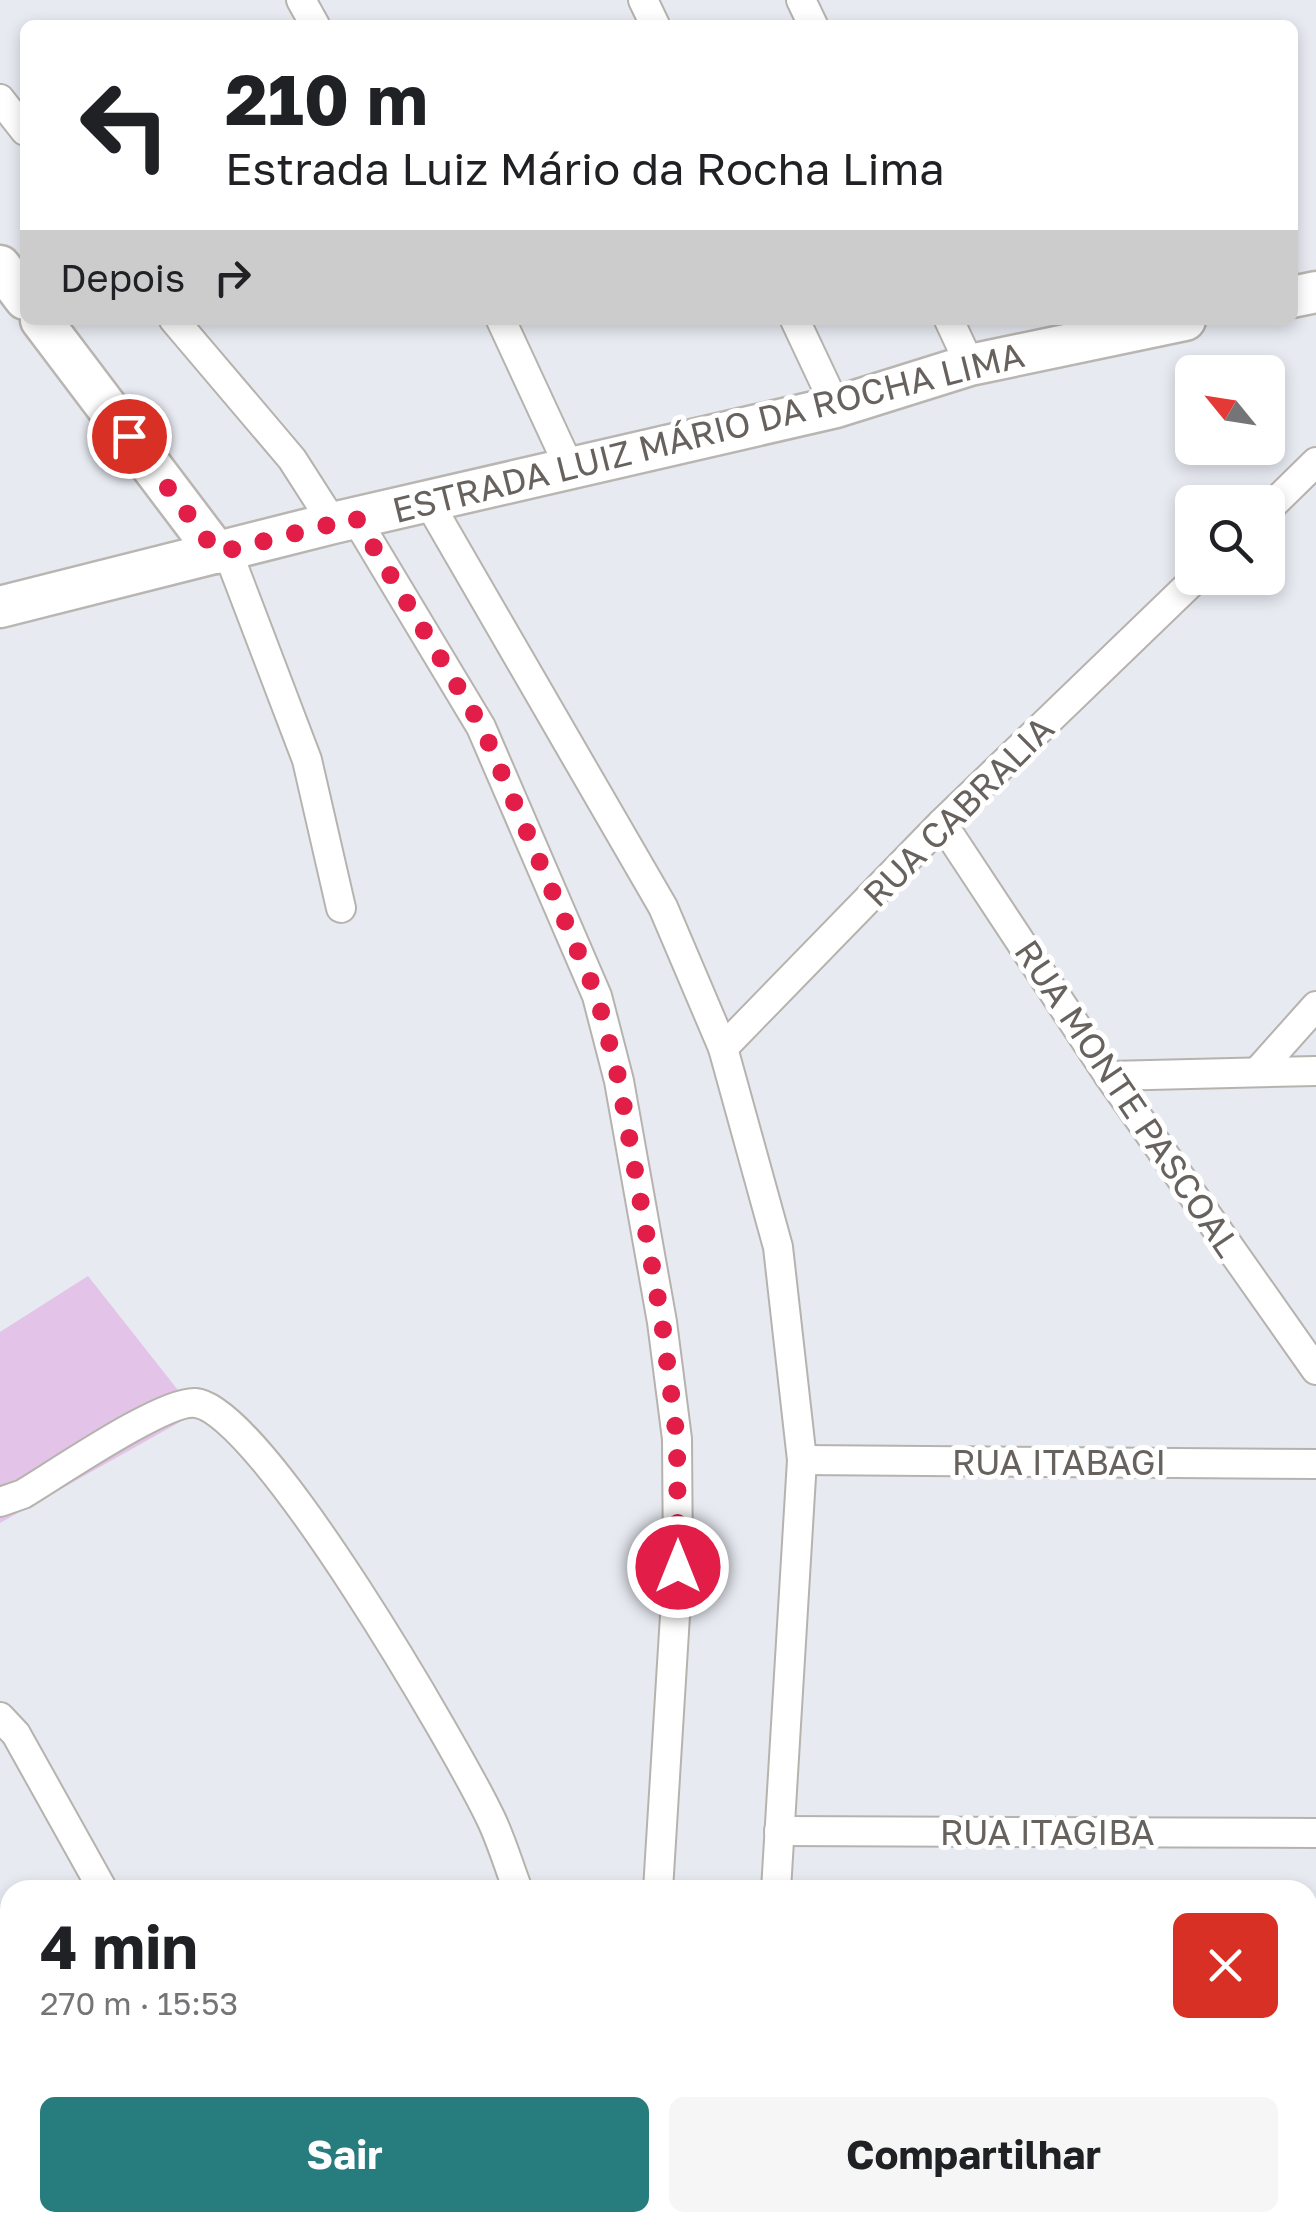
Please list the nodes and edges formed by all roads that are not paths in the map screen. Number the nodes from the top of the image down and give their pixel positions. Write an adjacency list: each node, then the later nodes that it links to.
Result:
1 (0, 99): 2 (street)
2 (20, 125)
3 (0, 266): 4 (main road)
4 (20, 292)
5 (45, 325): 18 (main road)
6 (178, 325): 17 (street)
7 (503, 325): 14 (street)
8 (797, 325): 12 (street)
9 (951, 325): 11 (street)
10 (1161, 325): 11 (main road, ESTRADA LUIZ MÁRIO DA ROCHA LIMA)
11 (970, 365): 12 (main road, ESTRADA LUIZ MÁRIO DA ROCHA LIMA)
12 (836, 407): 14 (main road, ESTRADA LUIZ MÁRIO DA ROCHA LIMA)
13 (1316, 462): 15 (street)
14 (572, 471): 16 (main road, ESTRADA LUIZ MÁRIO DA ROCHA LIMA)
15 (1285, 492)
16 (429, 503): 17 (main road, ESTRADA LUIZ MÁRIO DA ROCHA LIMA); 24 (street)
17 (344, 521): 18 (main road, ESTRADA LUIZ MÁRIO DA ROCHA LIMA); 37 (street)
18 (222, 552): 20 (main road, ESTRADA LUIZ MÁRIO DA ROCHA LIMA); 22 (street)
19 (1178, 595): 21 (street, RUA CABRALIA)
20 (0, 608)
21 (942, 823): 24 (street, RUA CABRALIA); 27 (street, RUA MONTE PASCOAL)
22 (340, 908)
23 (1316, 1006): 25 (street)
24 (723, 1048): 29 (street)
25 (1258, 1071): 26 (street); 27 (street)
26 (1316, 1071)
27 (1109, 1076): 28 (street, RUA MONTE PASCOAL)
28 (1316, 1370)
29 (802, 1460): 30 (street, RUA ITABAGI); 33 (street)
30 (1316, 1464)
31 (0, 1502): 36 (street)
32 (0, 1717): 35 (street)
33 (779, 1831): 34 (street, RUA ITAGIBA); 38 (street)
34 (1316, 1833)
35 (98, 1880)
36 (514, 1880)
37 (659, 1880)
38 (777, 1880)

